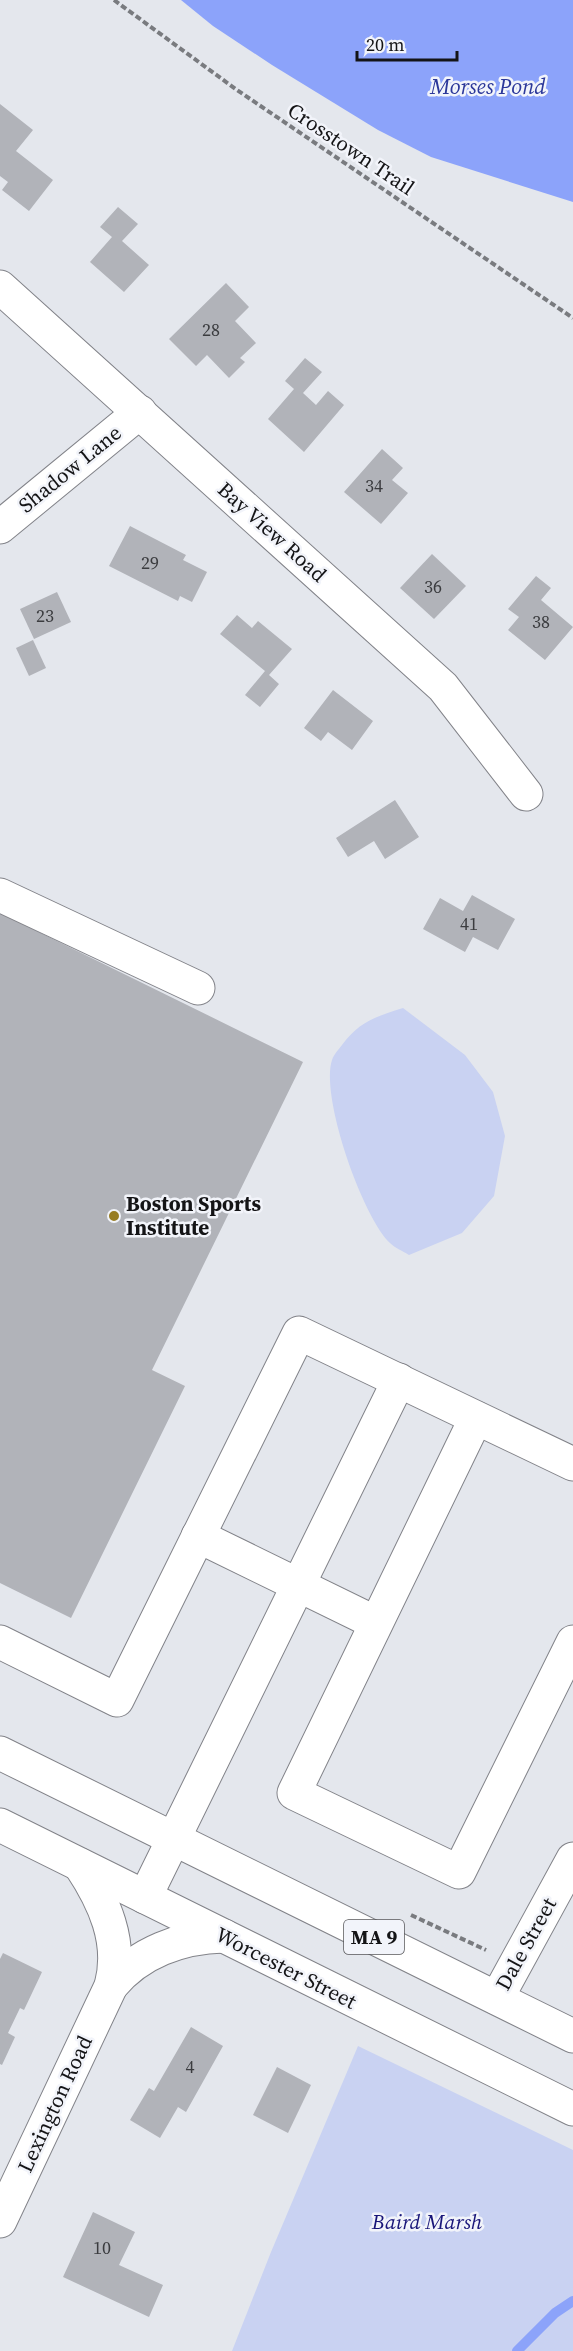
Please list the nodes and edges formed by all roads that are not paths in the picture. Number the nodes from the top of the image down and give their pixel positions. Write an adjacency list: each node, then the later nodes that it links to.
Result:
1 (0, 287): 2 (main road, Bay View Road)
2 (140, 412): 3 (main road, Shadow Lane); 4 (main road, Bay View Road)
3 (0, 527)
4 (526, 794)
5 (0, 895): 6 (main road)
6 (198, 988)
7 (399, 1380): 8 (main road); 10 (main road); 11 (main road)
8 (476, 1418): 9 (main road); 12 (main road)
9 (573, 1464)
10 (198, 1536): 11 (main road); 13 (main road)
11 (298, 1585): 12 (main road); 17 (main road)
12 (376, 1623): 14 (main road)
13 (0, 1642)
14 (573, 1642)
15 (0, 1753): 17 (main road, MA 9)
16 (0, 1826): 19 (main road, Worcester Street)
17 (174, 1838): 20 (main road); 23 (main road, MA 9)
18 (573, 1859): 23 (main road, Dale Street)
19 (80, 1865): 20 (main road, Worcester Street); 22 (main road, Lexington Road)
20 (145, 1897): 21 (main road, Worcester Street)
21 (224, 1936): 22 (main road, Lexington Road); 25 (main road, Worcester Street)
22 (111, 1986): 26 (main road, Lexington Road)
23 (497, 1998): 24 (main road, MA 9)
24 (573, 2036)
25 (573, 2109)
26 (0, 2221)

